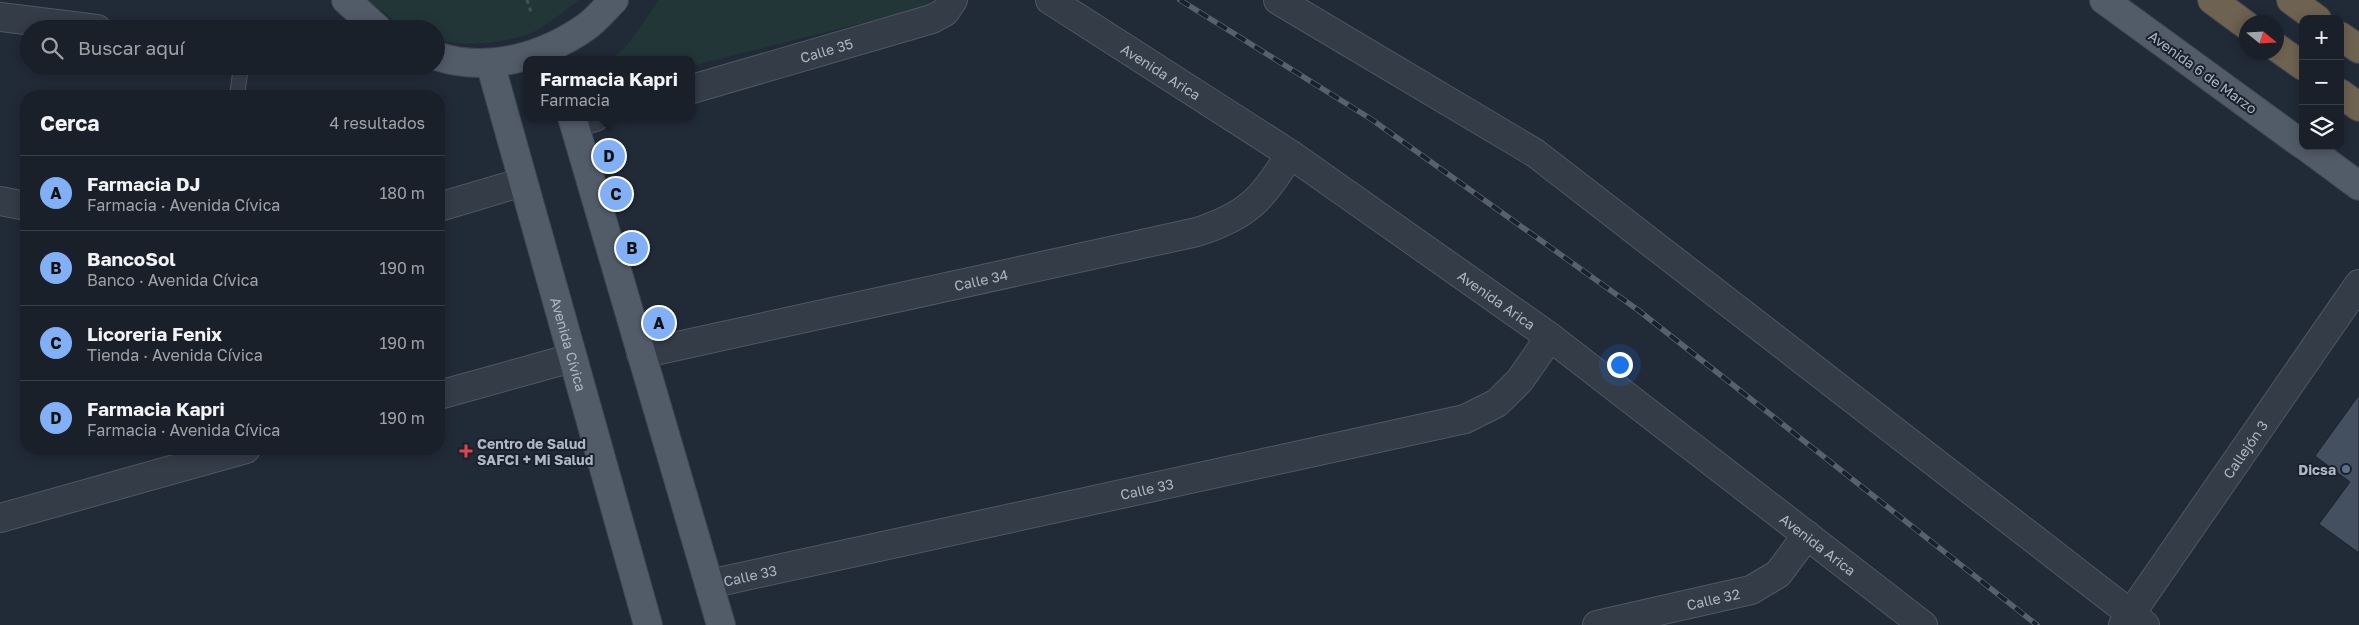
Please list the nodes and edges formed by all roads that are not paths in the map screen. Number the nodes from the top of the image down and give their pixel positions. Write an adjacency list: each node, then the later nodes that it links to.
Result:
1 (346, 0): 14 (main road)
2 (614, 0): 19 (main road)
3 (953, 0): 26 (street, Calle 35)
4 (1050, 0): 33 (street, Avenida Arica)
5 (1278, 0): 48 (street)
6 (2104, 0): 31 (main road, Avenida 6 de Marzo)
7 (2212, 0): 15 (highway)
8 (2291, 0): 10 (highway)
9 (2315, 0): 11 (highway)
10 (2312, 15)
11 (2324, 15)
12 (0, 17): 13 (street)
13 (24, 20)
14 (363, 20)
15 (2239, 20)
16 (2344, 39): 17 (highway)
17 (2359, 49)
18 (2284, 53): 24 (highway)
19 (554, 54): 20 (main road)
20 (538, 56)
21 (523, 58): 23 (main road)
22 (445, 59): 23 (main road)
23 (490, 63): 34 (main road, Avenida Cívica)
24 (2299, 63)
25 (240, 75): 27 (lane)
26 (695, 88)
27 (238, 90)
28 (2344, 96): 29 (highway)
29 (2359, 107)
30 (581, 121): 41 (main road)
31 (2299, 142)
32 (2310, 150): 35 (main road, Avenida 6 de Marzo)
33 (1290, 154): 40 (street, Avenida Arica); 41 (street, Calle 34)
34 (523, 182): 38 (street); 42 (main road, Avenida Cívica)
35 (2359, 186)
36 (0, 202): 37 (street)
37 (20, 205)
38 (445, 205)
39 (2359, 284): 48 (street, Callejón 3)
40 (1550, 337): 46 (street, Avenida Arica); 47 (street, Calle 33)
41 (641, 354): 47 (main road)
42 (572, 358): 43 (street); 49 (main road, Avenida Cívica)
43 (445, 393)
44 (225, 455): 45 (street)
45 (0, 518)
46 (1807, 535): 51 (street, Calle 32); 52 (street, Avenida Arica)
47 (709, 584): 50 (main road)
48 (2133, 621)
49 (648, 625)
50 (721, 625)
51 (1597, 625)
52 (1923, 625)

